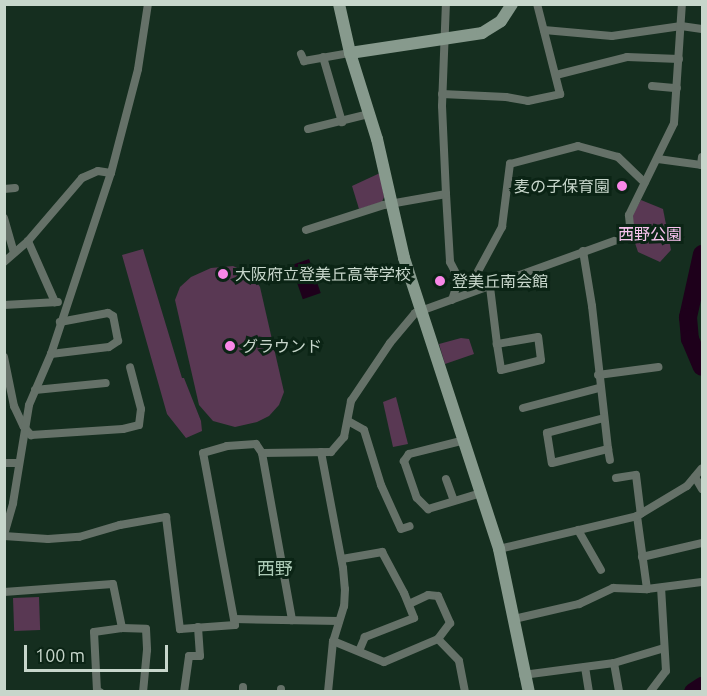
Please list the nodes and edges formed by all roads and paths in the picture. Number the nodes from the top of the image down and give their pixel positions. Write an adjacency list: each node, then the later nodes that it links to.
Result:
1 (148, 4): 24 (street)
2 (339, 4): 11 (street)
3 (446, 4): 10 (street)
4 (512, 4): 10 (street)
5 (537, 4): 9 (street)
6 (682, 4): 7 (street)
7 (681, 26): 8 (street); 9 (street); 14 (street)
8 (702, 29)
9 (544, 30): 15 (street)
10 (444, 40): 11 (street); 18 (street)
11 (350, 53): 13 (street); 19 (street)
12 (301, 54): 13 (street)
13 (323, 57): 20 (street)
14 (678, 59): 15 (street); 17 (street)
15 (556, 75): 18 (street)
16 (652, 86): 17 (street)
17 (676, 88): 23 (street)
18 (442, 94): 28 (street)
19 (369, 114): 20 (street); 29 (street)
20 (342, 122): 21 (street)
21 (308, 129)
22 (702, 157): 23 (street)
23 (658, 159): 25 (street)
24 (111, 173): 32 (street); 40 (street)
25 (645, 183): 33 (street); 36 (street)
26 (15, 188): 27 (street)
27 (4, 189)
28 (446, 194): 29 (street); 36 (street)
29 (391, 203): 31 (street); 42 (street)
30 (4, 218): 34 (street)
31 (306, 230)
32 (28, 241): 34 (street); 39 (street)
33 (583, 251): 37 (street); 49 (street)
34 (14, 254): 35 (street)
35 (4, 262)
36 (458, 282): 38 (street)
37 (490, 287): 38 (street); 44 (street)
38 (452, 300): 42 (street)
39 (55, 302): 40 (street); 41 (street)
40 (68, 303): 43 (street)
41 (4, 305)
42 (422, 311): 55 (street); 57 (street)
43 (60, 322): 45 (street); 45 (street)
44 (497, 344): 44 (street)
45 (51, 354): 52 (street)
46 (4, 357): 56 (street)
47 (130, 367): 56 (street)
48 (658, 368): 49 (street)
49 (598, 375): 51 (street)
50 (106, 383): 52 (street)
51 (599, 388): 53 (street); 54 (street)
52 (35, 390): 56 (street)
53 (523, 408)
54 (604, 418): 58 (street); 58 (street)
55 (348, 421): 59 (street); 72 (street)
56 (24, 427): 63 (street)
57 (465, 440): 69 (street); 70 (street)
58 (608, 449): 61 (street)
59 (321, 452): 60 (street); 78 (street)
60 (262, 453): 85 (street); 87 (street)
61 (610, 460)
62 (4, 463): 63 (street)
63 (17, 463): 74 (street)
64 (702, 468): 65 (street)
65 (695, 477): 68 (street); 71 (street)
66 (616, 478): 71 (street)
67 (446, 479): 70 (street)
68 (702, 489)
69 (482, 493): 70 (street); 76 (street)
70 (454, 501)
71 (639, 515): 73 (street); 77 (street)
72 (410, 525)
73 (578, 530): 76 (street); 79 (street)
74 (4, 536): 89 (street)
75 (702, 543): 77 (street)
76 (499, 549): 86 (street)
77 (642, 557): 82 (street)
78 (342, 560): 84 (street); 88 (street)
79 (601, 570)
80 (702, 582): 81 (street)
81 (661, 588): 82 (street); 93 (street)
82 (646, 589): 86 (street)
83 (4, 592): 90 (street)
84 (409, 604): 91 (street); 94 (street)
85 (234, 619): 87 (street); 89 (street)
86 (514, 619): 97 (street)
87 (292, 620): 88 (street)
88 (339, 621): 92 (street)
89 (198, 627): 100 (street)
90 (122, 628): 98 (street); 99 (street)
91 (438, 639): 94 (street); 102 (street)
92 (333, 641): 94 (street); 101 (street)
93 (664, 648): 95 (street); 106 (street)
94 (359, 651)
95 (614, 663): 96 (street); 105 (street)
96 (585, 667): 97 (street); 104 (street)
97 (523, 675): 103 (street)
98 (100, 692)
99 (143, 692)
100 (184, 692)
101 (328, 692)
102 (465, 692)
103 (529, 692)
104 (589, 692)
105 (619, 692)
106 (650, 692)

